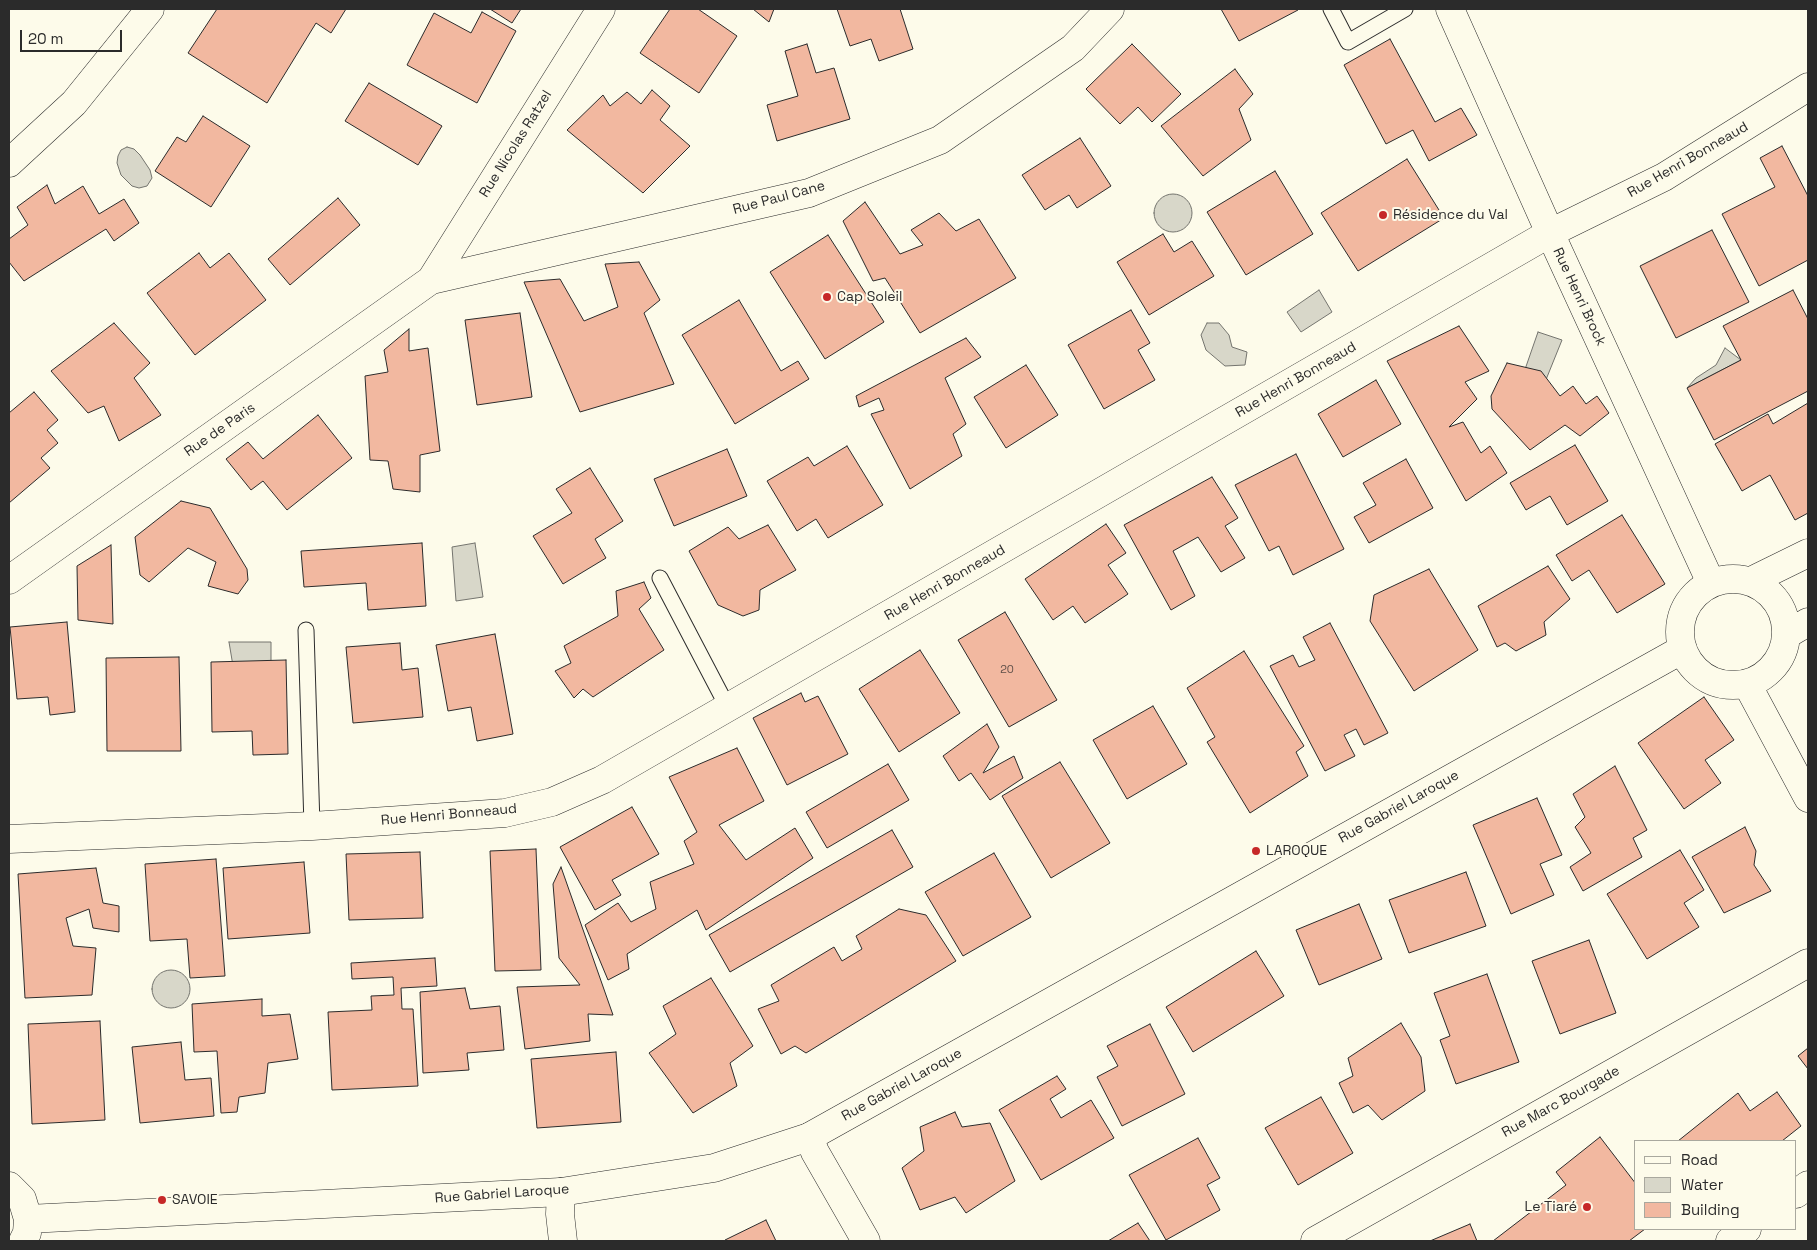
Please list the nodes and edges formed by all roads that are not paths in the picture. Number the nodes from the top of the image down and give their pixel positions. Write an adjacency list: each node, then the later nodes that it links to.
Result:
1 (150, 9): 8 (street)
2 (601, 9): 10 (street, Rue Nicolas Ratzel)
3 (1110, 9): 10 (street, Rue Paul Cane)
4 (1332, 9): 5 (lane)
5 (1405, 9)
6 (1450, 9): 9 (street, Rue Henri Brock)
7 (1808, 87): 9 (street, Rue Henri Bonneaud)
8 (9, 163)
9 (1550, 233): 15 (street, Rue Henri Brock); 20 (street, Rue Henri Bonneaud)
10 (432, 280): 13 (street, Rue de Paris)
11 (1808, 553): 14 (street)
12 (660, 578): 20 (lane)
13 (9, 580)
14 (1751, 582): 15 (street); 16 (street)
15 (1711, 583): 18 (street)
16 (1797, 629): 19 (street)
17 (306, 630): 22 (lane)
18 (1682, 649): 19 (street); 25 (street, Rue Gabriel Laroque)
19 (1747, 684): 21 (street)
20 (728, 708): 22 (street, Rue Henri Bonneaud)
21 (1808, 798)
22 (312, 826): 23 (street, Rue Henri Bonneaud)
23 (9, 839)
24 (1808, 963): 34 (street, Rue Marc Bourgade)
25 (809, 1137): 28 (street, Rue Gabriel Laroque); 33 (street)
26 (1808, 1184): 29 (street)
27 (9, 1186): 30 (street)
28 (562, 1192): 30 (street, Rue Gabriel Laroque); 32 (street)
29 (1797, 1193)
30 (26, 1230)
31 (1746, 1230): 35 (street)
32 (563, 1241)
33 (866, 1241)
34 (1315, 1241)
35 (1730, 1241)

